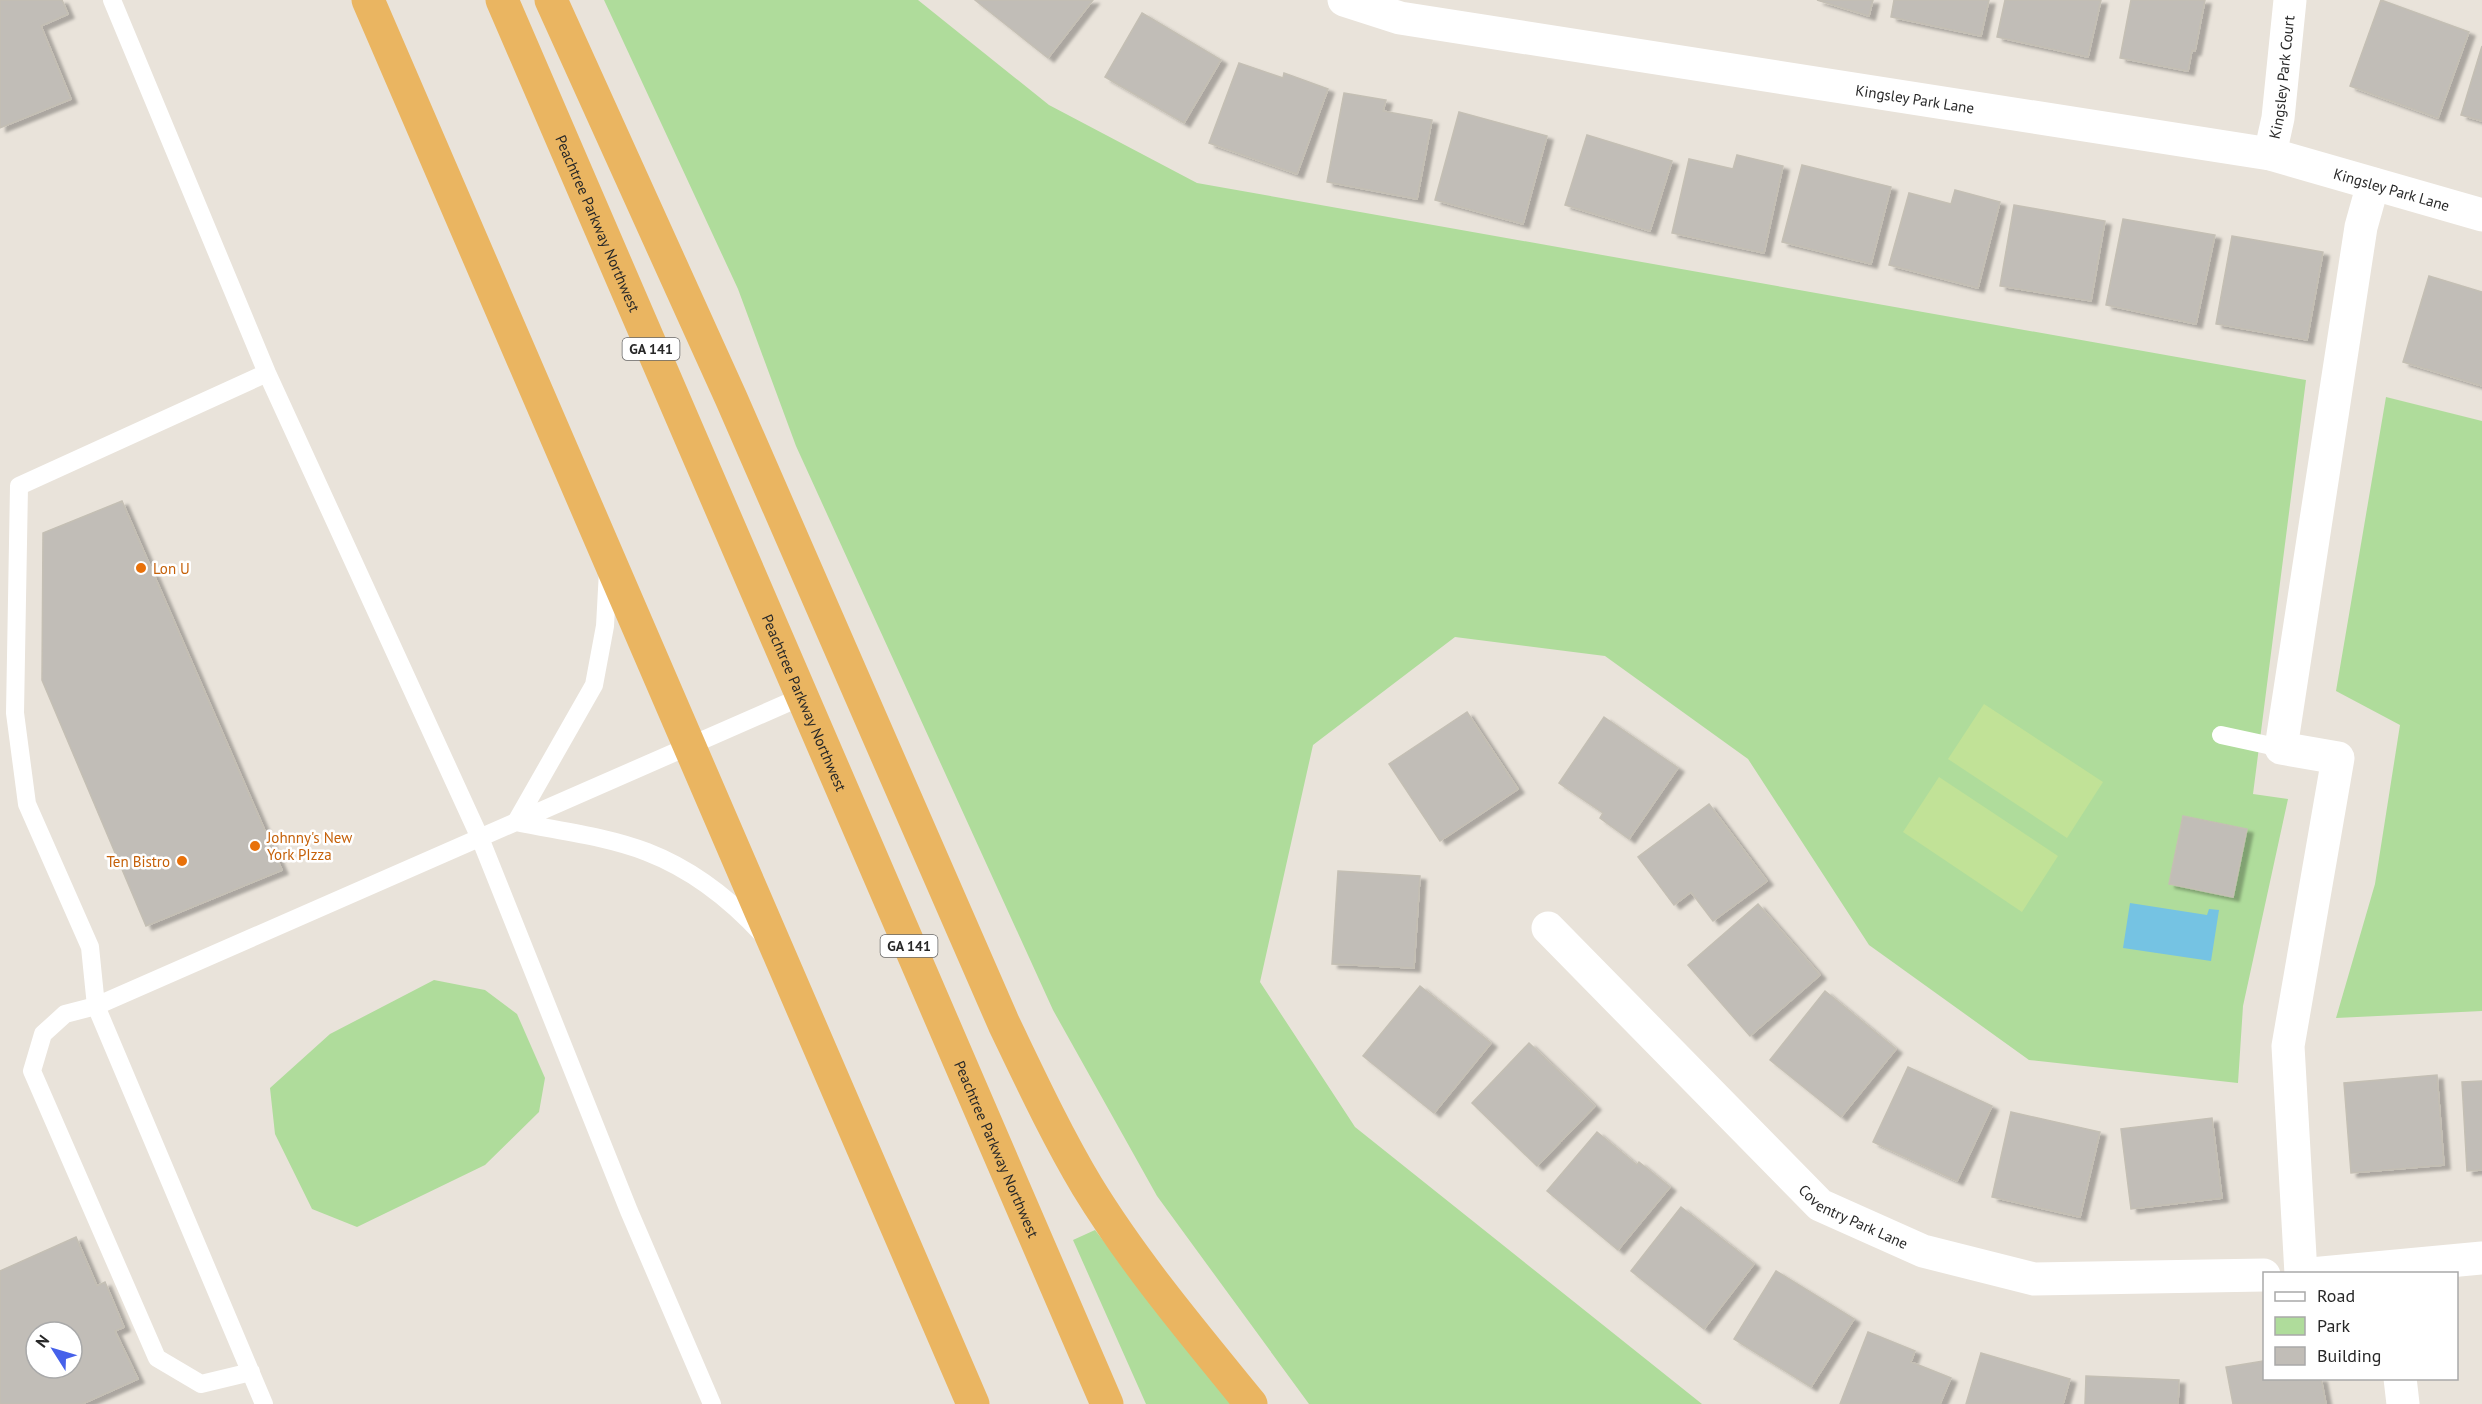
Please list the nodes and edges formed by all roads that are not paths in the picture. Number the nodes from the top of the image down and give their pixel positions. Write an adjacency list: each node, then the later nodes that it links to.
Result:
1 (112, 0): 10 (lane)
2 (368, 0): 11 (highway)
3 (502, 0): 12 (highway, Peachtree Parkway Northwest / GA 141)
4 (551, 0): 32 (highway)
5 (1344, 0): 7 (street, Kingsley Park Lane)
6 (2290, 0): 7 (street, Kingsley Park Court)
7 (2270, 154): 8 (street, Kingsley Park Lane)
8 (2373, 184): 9 (street, Kingsley Park Lane); 15 (street)
9 (2482, 215)
10 (267, 373): 17 (lane); 20 (lane)
11 (609, 560): 14 (highway); 16 (lane)
12 (801, 698): 14 (lane); 31 (highway, Peachtree Parkway Northwest / GA 141)
13 (2222, 735): 15 (lane)
14 (689, 745): 16 (lane); 19 (highway)
15 (2281, 748): 23 (street)
16 (516, 822): 17 (lane); 19 (lane)
17 (480, 838): 20 (lane); 30 (lane)
18 (1548, 928): 25 (street, Coventry Park Lane)
19 (782, 956): 28 (highway)
20 (96, 1006): 26 (lane); 26 (lane)
21 (2482, 1258): 22 (street)
22 (2387, 1269): 24 (street)
23 (2301, 1272)
24 (2341, 1272)
25 (2263, 1275)
26 (251, 1372): 29 (lane)
27 (2400, 1380): 33 (street)
28 (970, 1401)
29 (264, 1404)
30 (712, 1404)
31 (1107, 1404)
32 (1251, 1404)
33 (2403, 1404)

